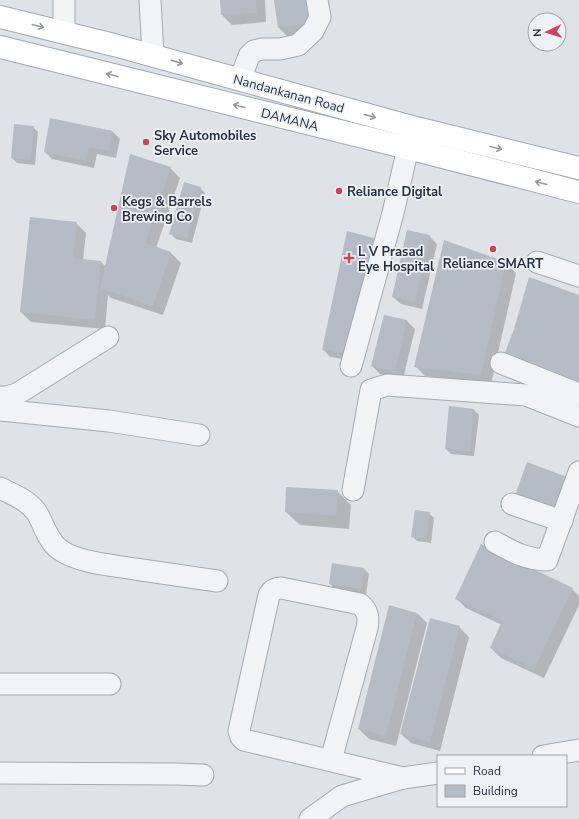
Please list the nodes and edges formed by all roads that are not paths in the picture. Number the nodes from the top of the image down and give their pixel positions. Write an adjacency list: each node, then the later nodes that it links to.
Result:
1 (64, 0): 5 (street)
2 (150, 0): 7 (street)
3 (317, 0): 8 (street)
4 (0, 17): 5 (main road, Nandankanan Road, one-way to 5)
5 (64, 33): 7 (main road, Nandankanan Road)
6 (0, 48): 9 (main road, DAMANA, one-way to 6)
7 (153, 56): 8 (main road, Nandankanan Road, one-way to 8)
8 (240, 80): 10 (main road, Nandankanan Road, one-way to 10)
9 (408, 148): 11 (main road, DAMANA, one-way to 9); 16 (street)
10 (579, 168)
11 (579, 192)
12 (537, 262): 13 (street)
13 (579, 276)
14 (108, 337): 18 (street)
15 (501, 363): 17 (street)
16 (351, 366)
17 (579, 394)
18 (0, 397)
19 (0, 410): 21 (street)
20 (579, 416): 24 (street)
21 (199, 435)
22 (579, 472): 26 (street)
23 (0, 488): 28 (street)
24 (353, 490)
25 (512, 504): 26 (street)
26 (562, 521): 27 (street)
27 (495, 542)
28 (216, 581)
29 (0, 684): 30 (street)
30 (110, 684)
31 (579, 750): 32 (street)
32 (549, 755)
33 (331, 760): 33 (street); 37 (street)
34 (0, 773): 36 (street)
35 (437, 773): 37 (street)
36 (203, 775)
37 (403, 778): 38 (street)
38 (310, 819)

